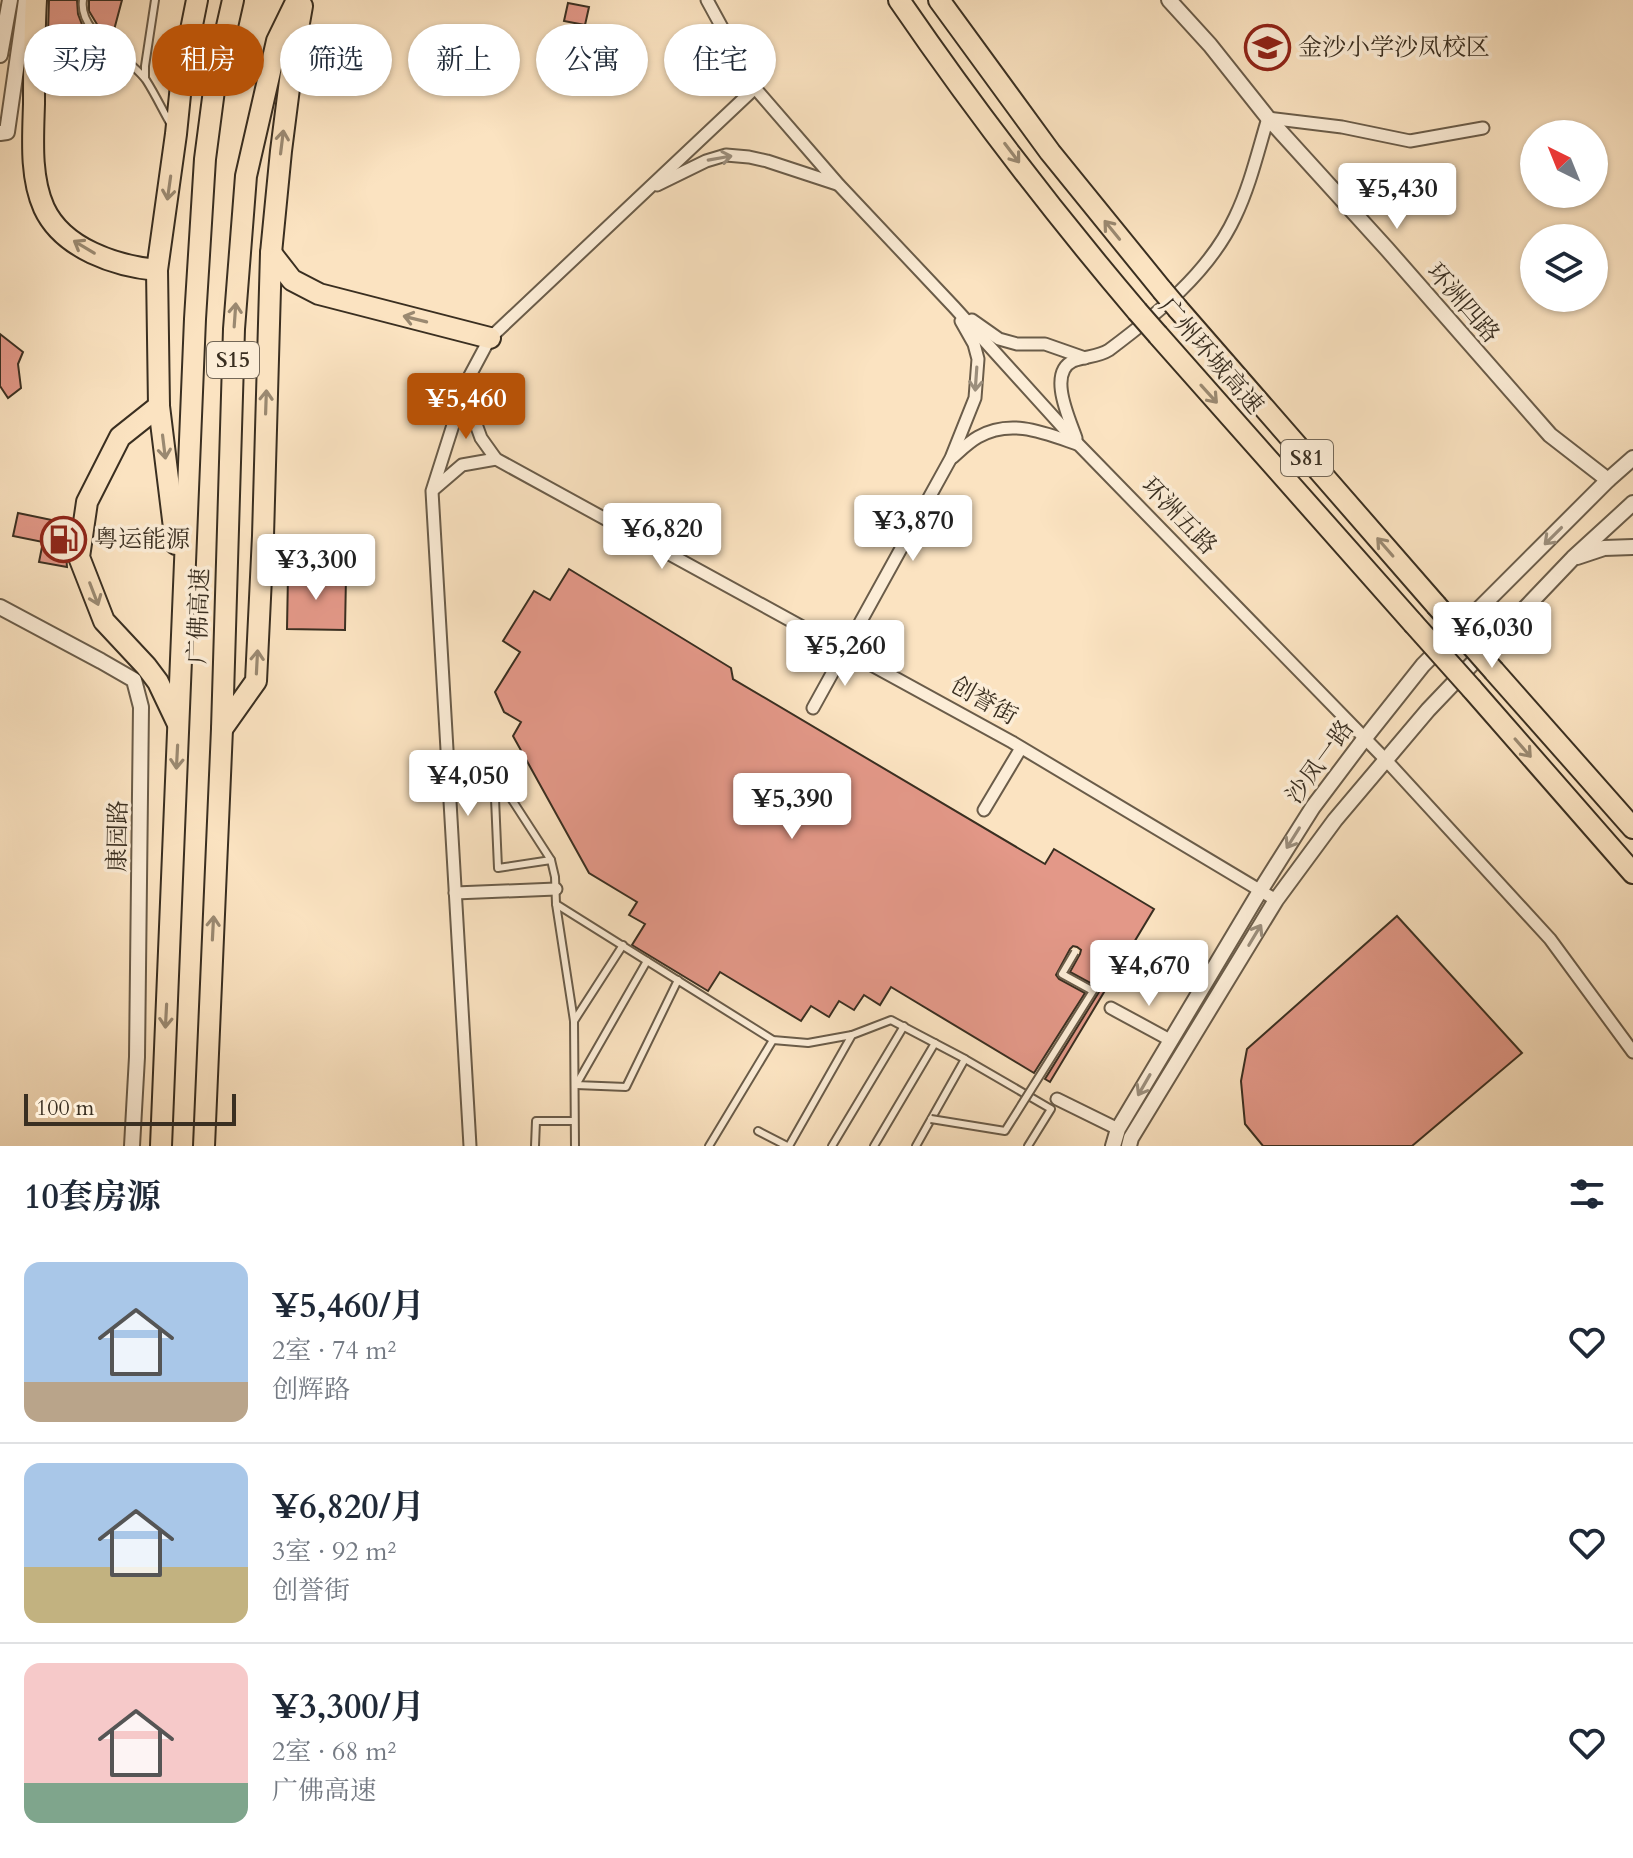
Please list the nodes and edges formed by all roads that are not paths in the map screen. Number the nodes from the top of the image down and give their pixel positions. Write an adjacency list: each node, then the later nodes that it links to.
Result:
1 (10, 0): 15 (street)
2 (26, 0): 21 (street)
3 (36, 0): 26 (highway, one-way to 3)
4 (83, 0): 16 (lane)
5 (155, 0): 16 (lane)
6 (197, 0): 22 (highway)
7 (233, 0): 41 (highway, 广佛高速 / S15)
8 (297, 0): 46 (highway, 广佛高速 / S15, one-way to 8)
9 (304, 0): 25 (highway, one-way to 9)
10 (707, 0): 14 (street, 环洲五路)
11 (897, 0): 53 (highway, 广州环城高速 / S81, one-way to 53, bridge)
12 (939, 0): 51 (highway, 广州环城高速 / S81, one-way to 12, bridge)
13 (1169, 0): 19 (street, 环洲四路)
14 (720, 24)
15 (0, 55)
16 (145, 78): 22 (lane)
17 (747, 96): 24 (street)
18 (762, 96): 23 (street, 环洲五路)
19 (1268, 118): 20 (street); 29 (street); 36 (street, 环洲四路)
20 (1483, 128)
21 (3, 132)
22 (176, 134): 26 (highway, one-way to 26)
23 (839, 185): 24 (street, one-way to 23); 27 (street, 环洲五路)
24 (649, 188): 28 (street)
25 (271, 253): 28 (highway, one-way to 25); 46 (highway, one-way to 25)
26 (157, 270): 31 (highway)
27 (954, 307): 29 (street); 32 (street, 环洲五路); 33 (street, one-way to 33)
28 (490, 338): 30 (street)
29 (1085, 358): 32 (street)
30 (467, 381): 35 (street); 37 (street)
31 (159, 406): 41 (highway, one-way to 41); 45 (highway, one-way to 45)
32 (1078, 444): 33 (street); 47 (street, 环洲五路)
33 (951, 458): 43 (street)
34 (1633, 458): 36 (street, 沙凤一路)
35 (496, 459): 37 (street); 43 (street, 创誉街)
36 (1608, 480): 47 (street, 沙凤一路, one-way to 47)
37 (432, 491): 56 (street)
38 (1633, 503): 40 (street, 沙凤一路)
39 (1633, 547): 40 (street)
40 (1573, 558): 49 (street, 沙凤一路)
41 (183, 604): 45 (highway, 广佛高速 / S15)
42 (0, 607): 78 (street, 康园路)
43 (845, 650): 44 (street); 48 (street, 创誉街)
44 (813, 708)
45 (179, 725): 79 (highway, 广佛高速 / S15, one-way to 79)
46 (222, 729): 80 (highway, 广佛高速 / S15, one-way to 46)
47 (1365, 738): 49 (street, 环洲五路); 55 (street, 沙凤一路, one-way to 55)
48 (1021, 748): 50 (street); 55 (street, 创誉街)
49 (1385, 759): 57 (street, 沙凤一路); 70 (street, 环洲五路)
50 (984, 810)
51 (1633, 828)
52 (551, 860): 52 (lane); 54 (lane)
53 (1633, 873)
54 (556, 889): 56 (street); 58 (lane)
55 (1260, 891): 57 (street, 创誉街); 68 (street, 沙凤一路)
56 (455, 893): 81 (street)
57 (1276, 900): 91 (street, 沙凤一路, one-way to 57)
58 (556, 904): 59 (lane); 64 (lane)
59 (623, 945): 61 (lane); 64 (lane)
60 (1075, 952): 74 (lane, bridge)
61 (647, 961): 62 (lane); 72 (lane)
62 (678, 980): 67 (lane); 72 (lane)
63 (1111, 1008): 68 (street)
64 (574, 1021): 72 (lane)
65 (904, 1026): 66 (lane); 69 (lane); 86 (lane)
66 (852, 1035): 67 (lane); 85 (lane)
67 (773, 1040): 84 (lane)
68 (1170, 1040): 76 (street, 沙凤一路, one-way to 76)
69 (935, 1043): 71 (lane); 87 (lane)
70 (1633, 1052)
71 (965, 1059): 74 (lane); 89 (lane)
72 (576, 1085): 75 (lane)
73 (1057, 1099): 76 (street)
74 (931, 1119): 88 (lane)
75 (574, 1121): 82 (lane); 83 (lane)
76 (1118, 1129): 90 (street, 沙凤一路)
77 (758, 1131): 85 (lane)
78 (132, 1146)
79 (161, 1146)
80 (204, 1146)
81 (470, 1146)
82 (535, 1146)
83 (575, 1146)
84 (709, 1146)
85 (788, 1146)
86 (832, 1146)
87 (874, 1146)
88 (916, 1146)
89 (1028, 1146)
90 (1113, 1146)
91 (1129, 1146)

